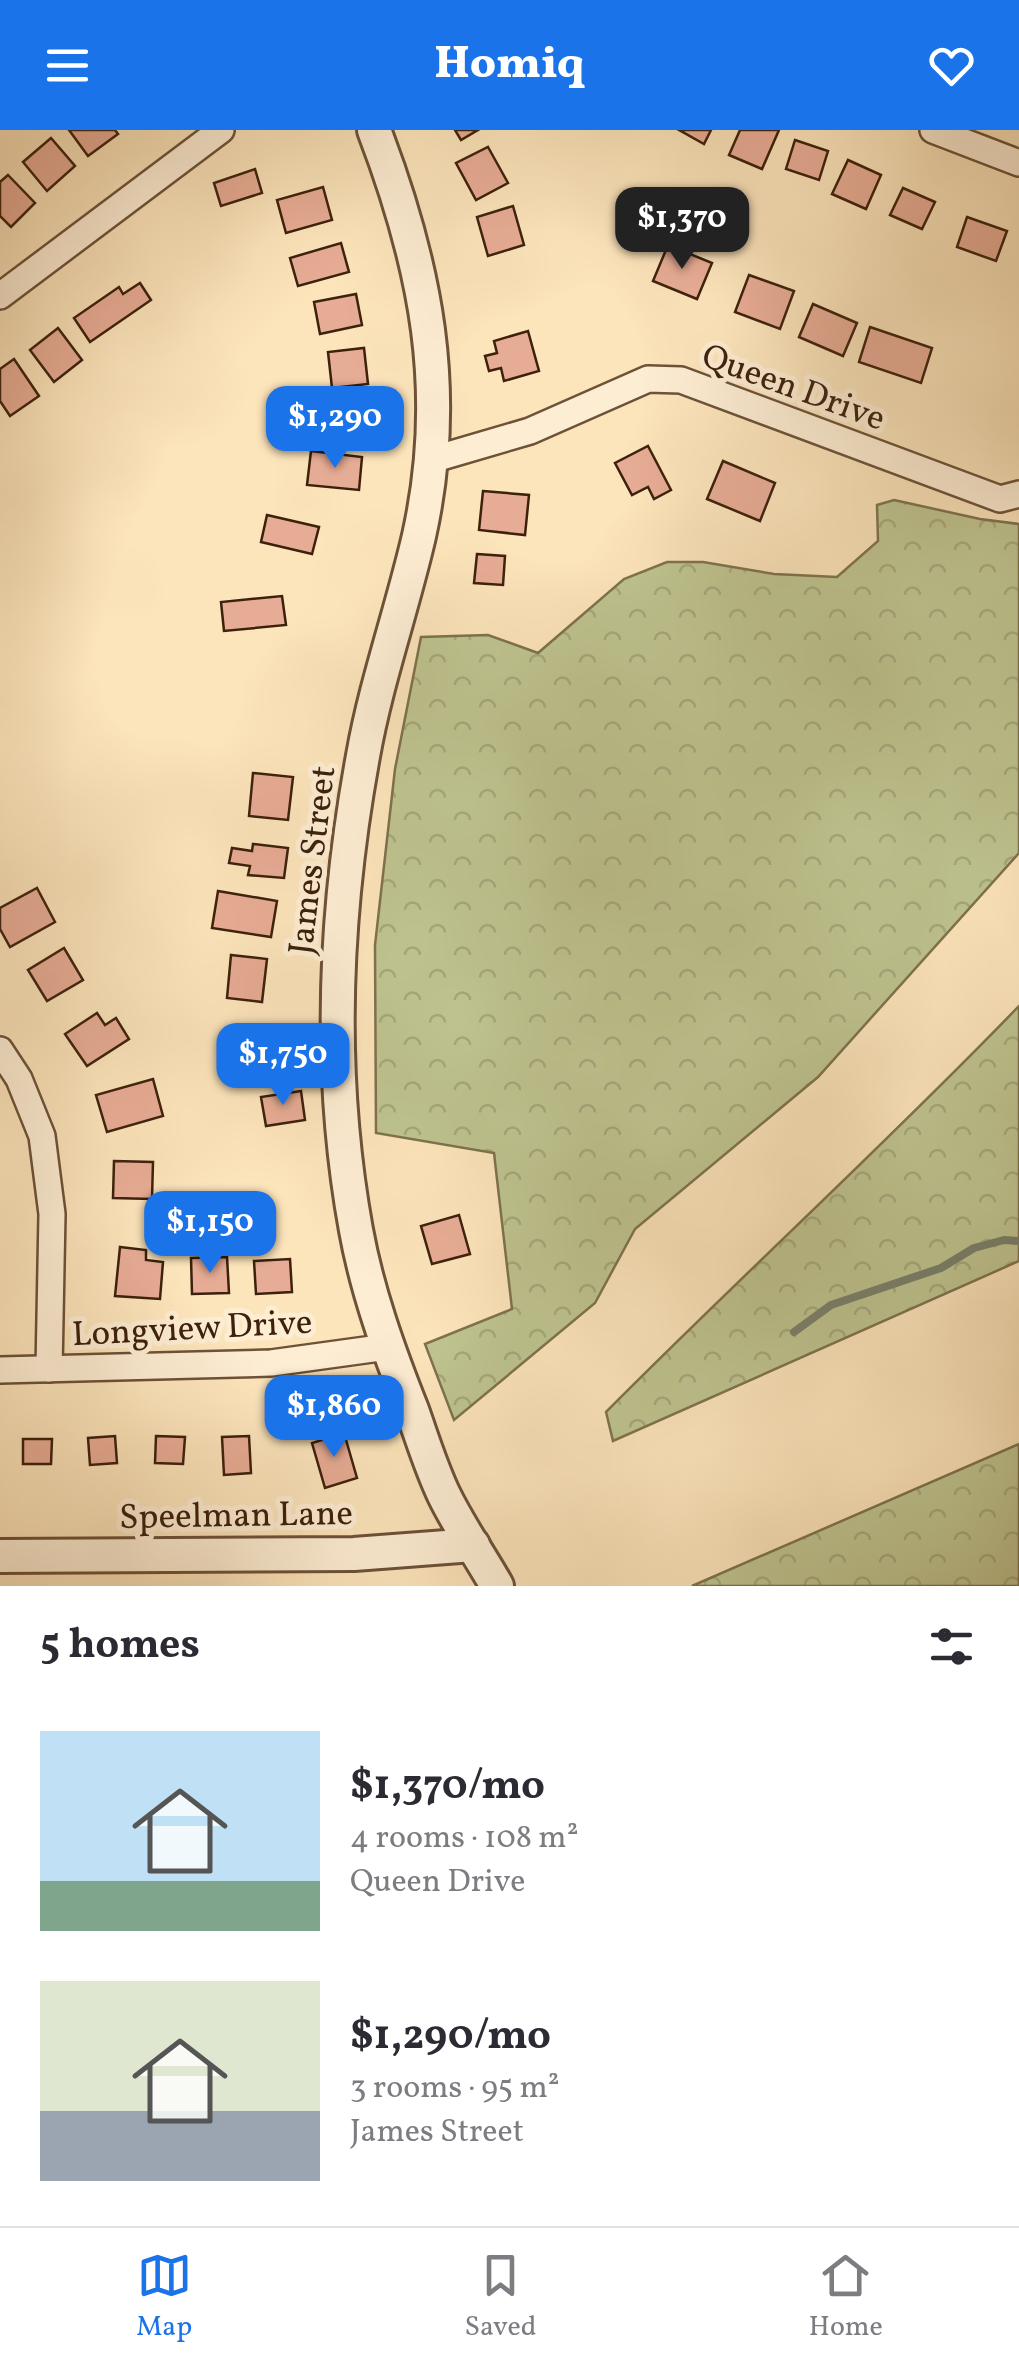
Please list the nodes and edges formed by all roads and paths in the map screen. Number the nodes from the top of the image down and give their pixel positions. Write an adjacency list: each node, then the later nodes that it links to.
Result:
1 (221, 130): 5 (street)
2 (374, 130): 6 (street, James Street)
3 (933, 130): 4 (street)
4 (1019, 163)
5 (0, 296)
6 (431, 460): 7 (street, Queen Drive); 9 (street, James Street)
7 (1019, 494)
8 (0, 1050): 10 (street)
9 (388, 1347): 10 (street, Longview Drive); 12 (street, James Street)
10 (49, 1369): 11 (street, Longview Drive)
11 (0, 1370)
12 (473, 1545): 13 (street, Speelman Lane); 14 (street, James Street)
13 (0, 1556)
14 (498, 1586)

